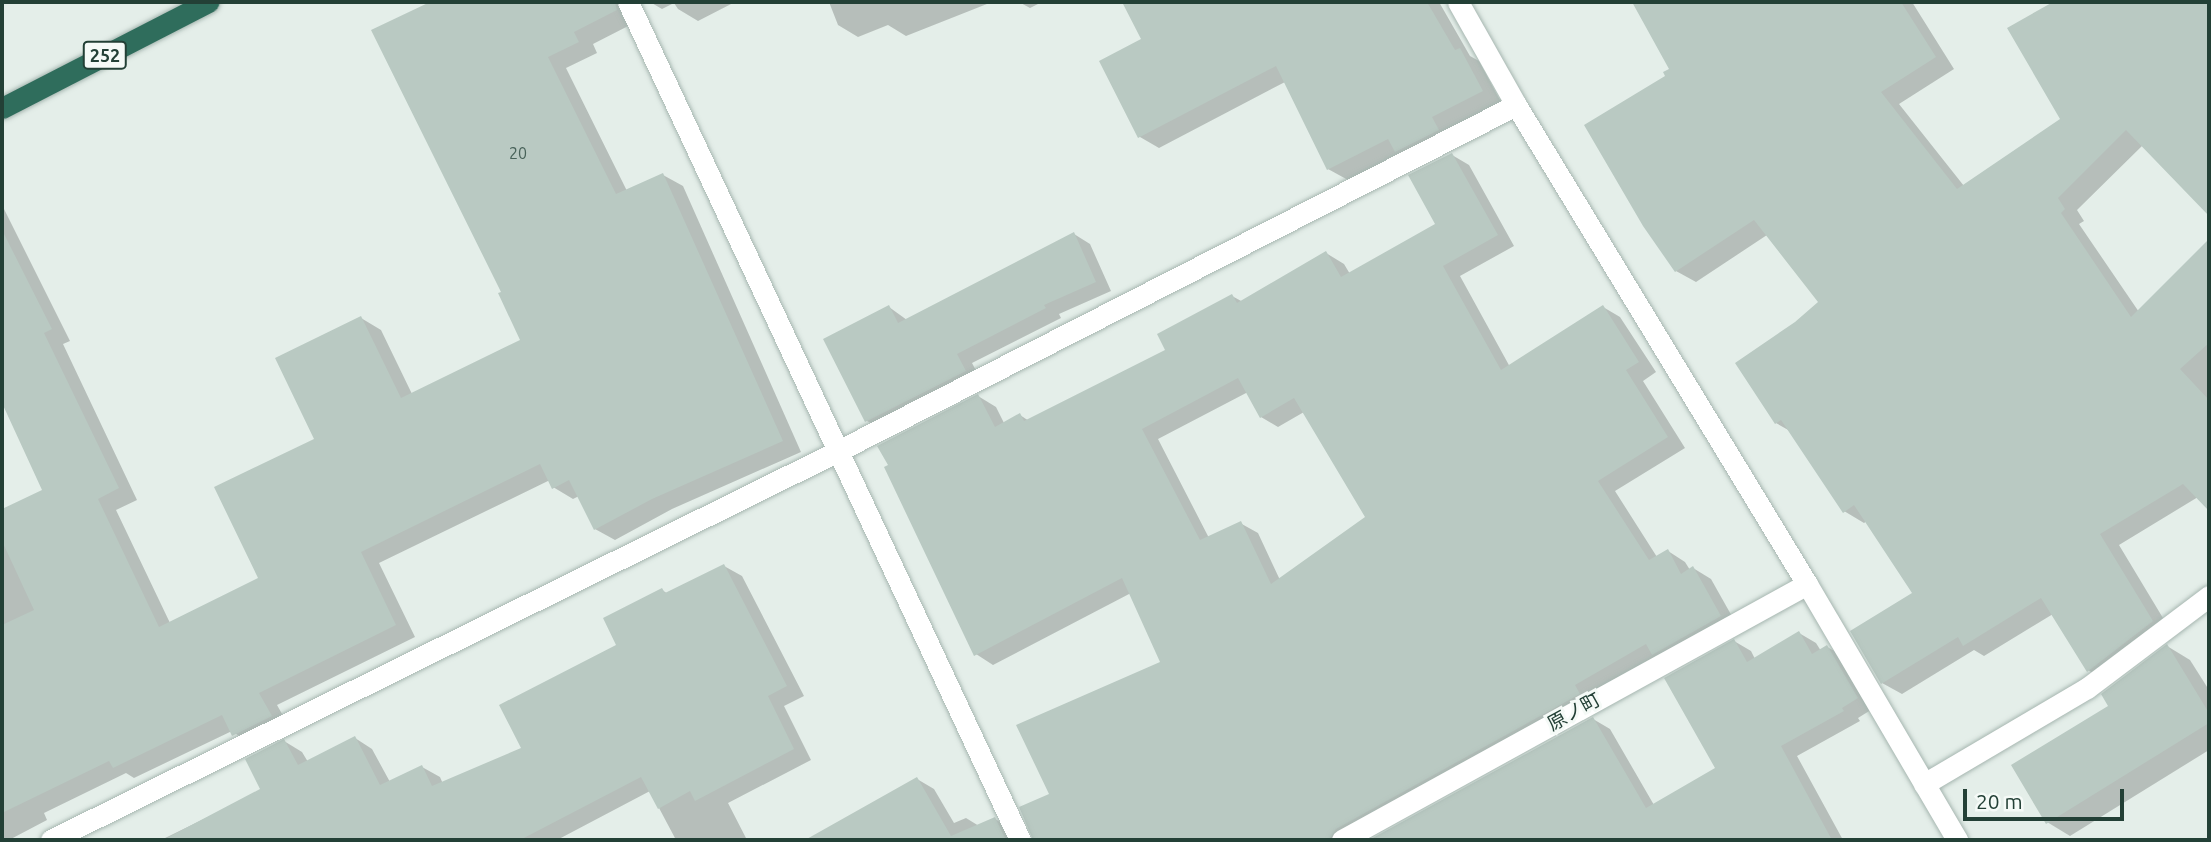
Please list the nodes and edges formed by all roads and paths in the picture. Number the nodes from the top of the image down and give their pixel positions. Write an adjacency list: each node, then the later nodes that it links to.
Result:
1 (208, 2): 5 (highway, 252)
2 (628, 2): 6 (street)
3 (1458, 2): 4 (street)
4 (1516, 105): 6 (street); 7 (street)
5 (2, 108)
6 (838, 451): 10 (street); 11 (street)
7 (1807, 584): 9 (street); 12 (street, 原ノ町)
8 (2209, 596): 9 (street)
9 (1924, 784): 13 (street)
10 (51, 840)
11 (1020, 840)
12 (1342, 840)
13 (1957, 840)

